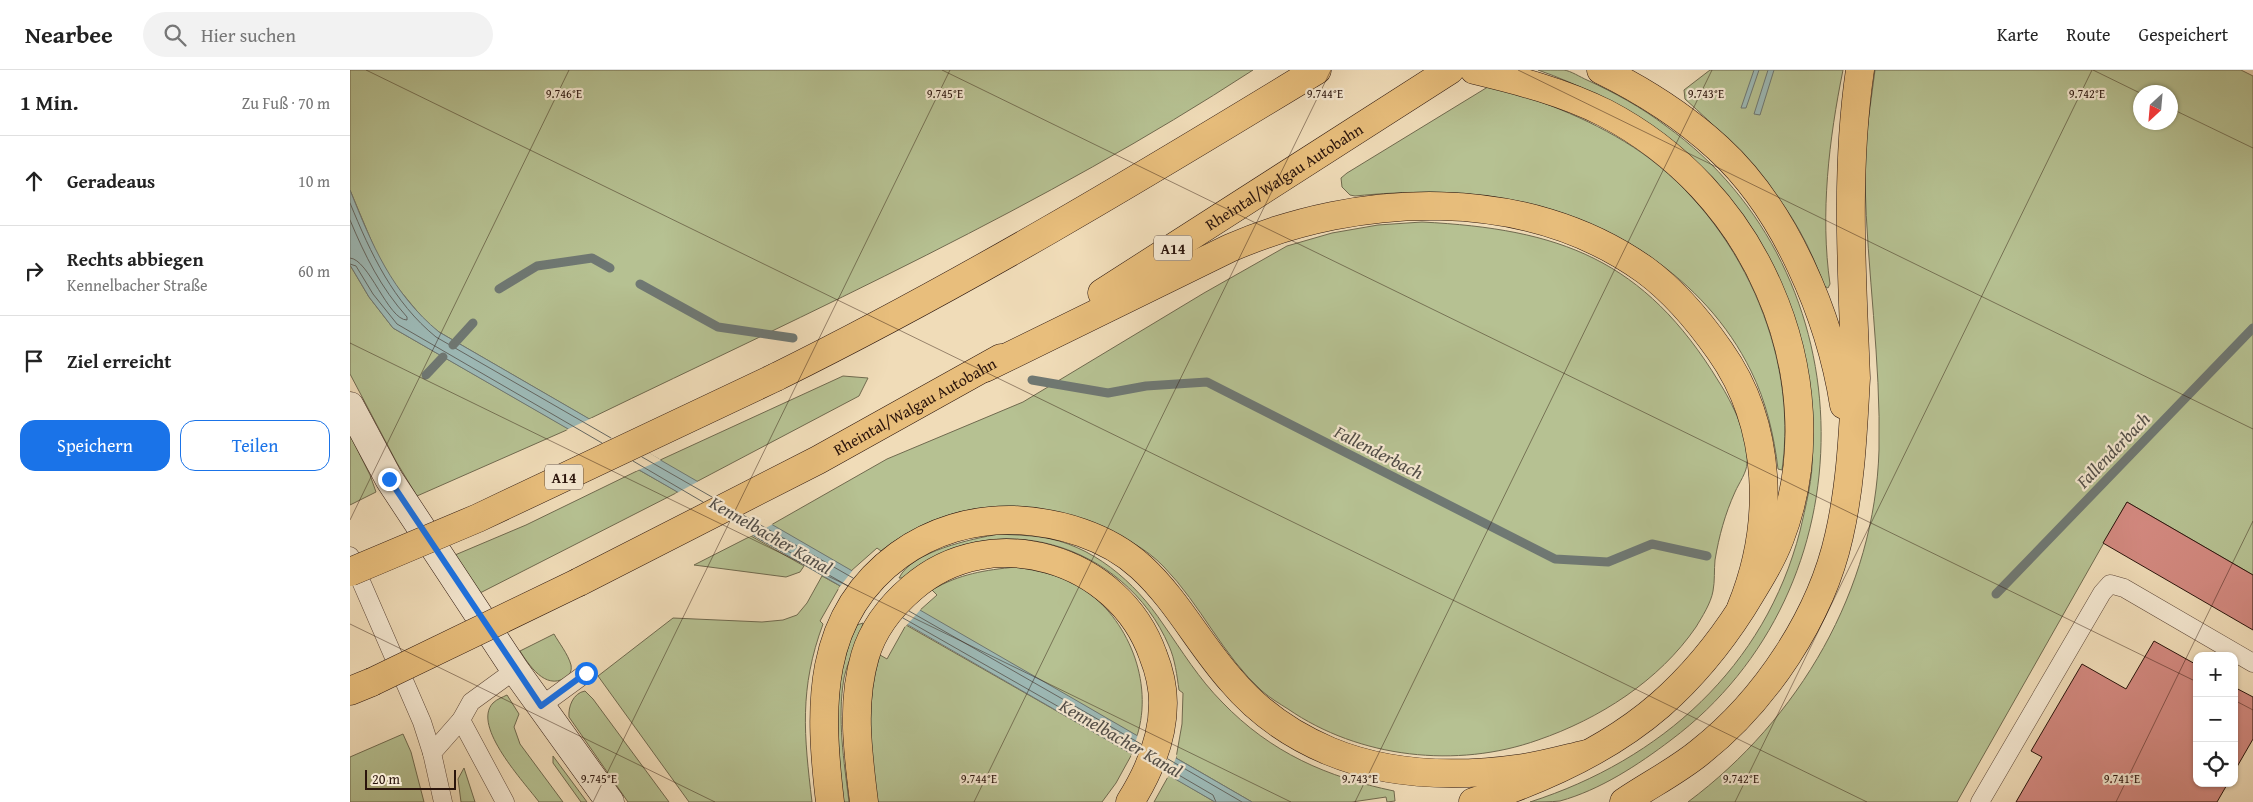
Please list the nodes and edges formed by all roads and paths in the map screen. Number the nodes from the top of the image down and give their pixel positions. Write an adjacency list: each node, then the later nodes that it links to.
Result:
1 (1317, 70): 10 (highway, A14, bridge)
2 (1450, 70): 6 (highway, Rheintal/Walgau Autobahn / A14)
3 (1474, 70): 11 (highway)
4 (1601, 70): 8 (highway)
5 (1860, 70): 8 (highway)
6 (984, 368): 11 (highway); 15 (highway, Rheintal/Walgau Autobahn / A14, bridge)
7 (350, 406): 13 (main road)
8 (1850, 448): 20 (highway)
9 (350, 556): 18 (lane)
10 (350, 572)
11 (1742, 608): 19 (highway)
12 (2253, 664): 29 (lane)
13 (516, 670): 16 (main road); 17 (lane)
14 (586, 673): 16 (lane)
15 (361, 686)
16 (541, 706): 23 (main road)
17 (461, 720): 18 (lane); 22 (lane)
18 (432, 753): 21 (lane)
19 (1586, 754): 24 (highway); 27 (highway)
20 (1635, 795): 28 (highway)
21 (443, 802)
22 (505, 802)
23 (610, 802)
24 (830, 802)
25 (864, 802): 26 (highway)
26 (1130, 802)
27 (1472, 802)
28 (1608, 802)
29 (1980, 802)

